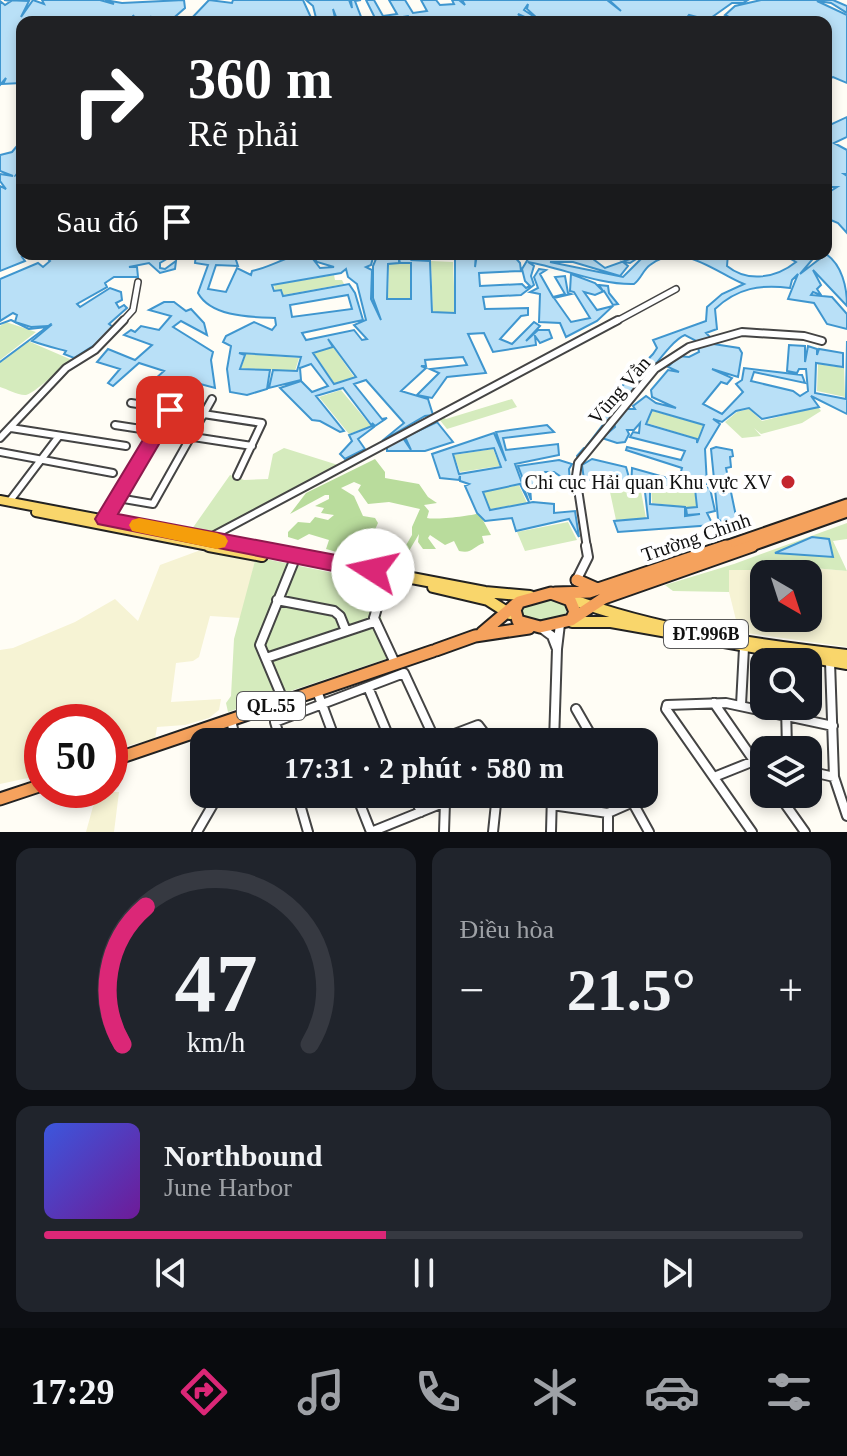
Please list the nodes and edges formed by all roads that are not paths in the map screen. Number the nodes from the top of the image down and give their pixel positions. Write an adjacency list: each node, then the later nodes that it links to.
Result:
1 (138, 282): 10 (street)
2 (676, 289): 27 (street)
3 (822, 341): 31 (street, Vũng Vằn)
4 (181, 391): 7 (street)
5 (212, 399): 8 (street)
6 (131, 403): 7 (street)
7 (170, 410): 8 (street); 11 (street)
8 (204, 414): 14 (street); 16 (street)
9 (115, 425): 11 (street)
10 (11, 428): 12 (street); 13 (street)
11 (156, 433): 14 (street); 21 (street)
12 (59, 436): 15 (street); 18 (street)
13 (0, 438)
14 (191, 438): 16 (street); 21 (street)
15 (126, 446)
16 (252, 446): 20 (street)
17 (0, 452): 18 (street)
18 (40, 459): 19 (street); 22 (street)
19 (113, 473)
20 (237, 476)
21 (118, 498): 25 (street)
22 (3, 503): 25 (main road); 26 (main road)
23 (847, 504): 32 (highway, Trường Chinh)
24 (847, 512): 33 (highway, Trường Chinh)
25 (105, 519): 26 (main road)
26 (184, 538): 27 (main road); 28 (main road)
27 (207, 539): 29 (main road)
28 (294, 561): 29 (main road); 36 (street)
29 (373, 573): 30 (main road); 35 (main road)
30 (386, 578): 39 (main road); 42 (street)
31 (577, 580): 32 (highway); 34 (street, Vũng Vằn)
32 (606, 587): 34 (highway, Trường Chinh)
33 (618, 593): 38 (highway, Trường Chinh); 40 (main road)
34 (569, 595): 35 (highway); 38 (main road, ĐT.996B); 43 (highway)
35 (539, 596): 37 (highway)
36 (277, 600): 45 (street); 51 (street)
37 (519, 602): 39 (highway, QL.55); 41 (highway)
38 (588, 607): 40 (main road, ĐT.996B); 43 (highway, Trường Chinh)
39 (507, 612): 41 (main road); 46 (highway, QL.55)
40 (619, 617): 50 (main road, ĐT.996B)
41 (518, 621): 44 (highway)
42 (374, 622): 45 (street); 54 (street)
43 (566, 622): 44 (highway); 47 (main road, ĐT.996B); 48 (street)
44 (540, 627): 46 (highway, QL.55); 48 (street)
45 (346, 631): 51 (street)
46 (475, 636): 54 (highway, QL.55)
47 (744, 648): 49 (main road, ĐT.996B); 61 (street)
48 (557, 649): 72 (street)
49 (750, 650)
50 (847, 655)
51 (266, 658): 58 (street)
52 (822, 661): 53 (main road, ĐT.996B)
53 (830, 662): 55 (main road, ĐT.996B); 66 (street)
54 (395, 664): 57 (highway, QL.55)
55 (847, 664)
56 (368, 687): 60 (street); 70 (street); 71 (street)
57 (317, 691): 58 (highway, QL.55); 60 (street)
58 (284, 702): 64 (highway, QL.55)
59 (714, 703): 61 (street); 75 (street); 78 (street)
60 (322, 705): 68 (street); 69 (street)
61 (741, 705): 62 (street)
62 (750, 706)
63 (576, 709): 73 (street)
64 (231, 720): 67 (street); 74 (highway, QL.55)
65 (814, 720): 66 (street)
66 (833, 726): 79 (street)
67 (233, 728)
68 (277, 728)
69 (331, 728)
70 (385, 728)
71 (430, 728)
72 (554, 728)
73 (586, 728)
74 (128, 755)
75 (750, 755)
76 (750, 763): 78 (street)
77 (822, 774): 79 (street)
78 (714, 777): 104 (street)
79 (834, 777): 96 (street)
80 (24, 791): 81 (highway)
81 (0, 799)
82 (211, 808): 97 (street)
83 (301, 808): 98 (street)
84 (362, 808): 94 (street)
85 (419, 808): 94 (street)
86 (431, 808): 94 (street)
87 (445, 808): 99 (street)
88 (496, 808): 100 (street)
89 (552, 808): 101 (street)
90 (573, 808): 95 (street)
91 (615, 808): 95 (street)
92 (636, 808): 103 (street)
93 (788, 808): 105 (street)
94 (421, 812)
95 (608, 813): 102 (street)
96 (847, 816)
97 (197, 832)
98 (308, 832)
99 (444, 832)
100 (493, 832)
101 (551, 832)
102 (608, 832)
103 (649, 832)
104 (752, 832)
105 (805, 832)

